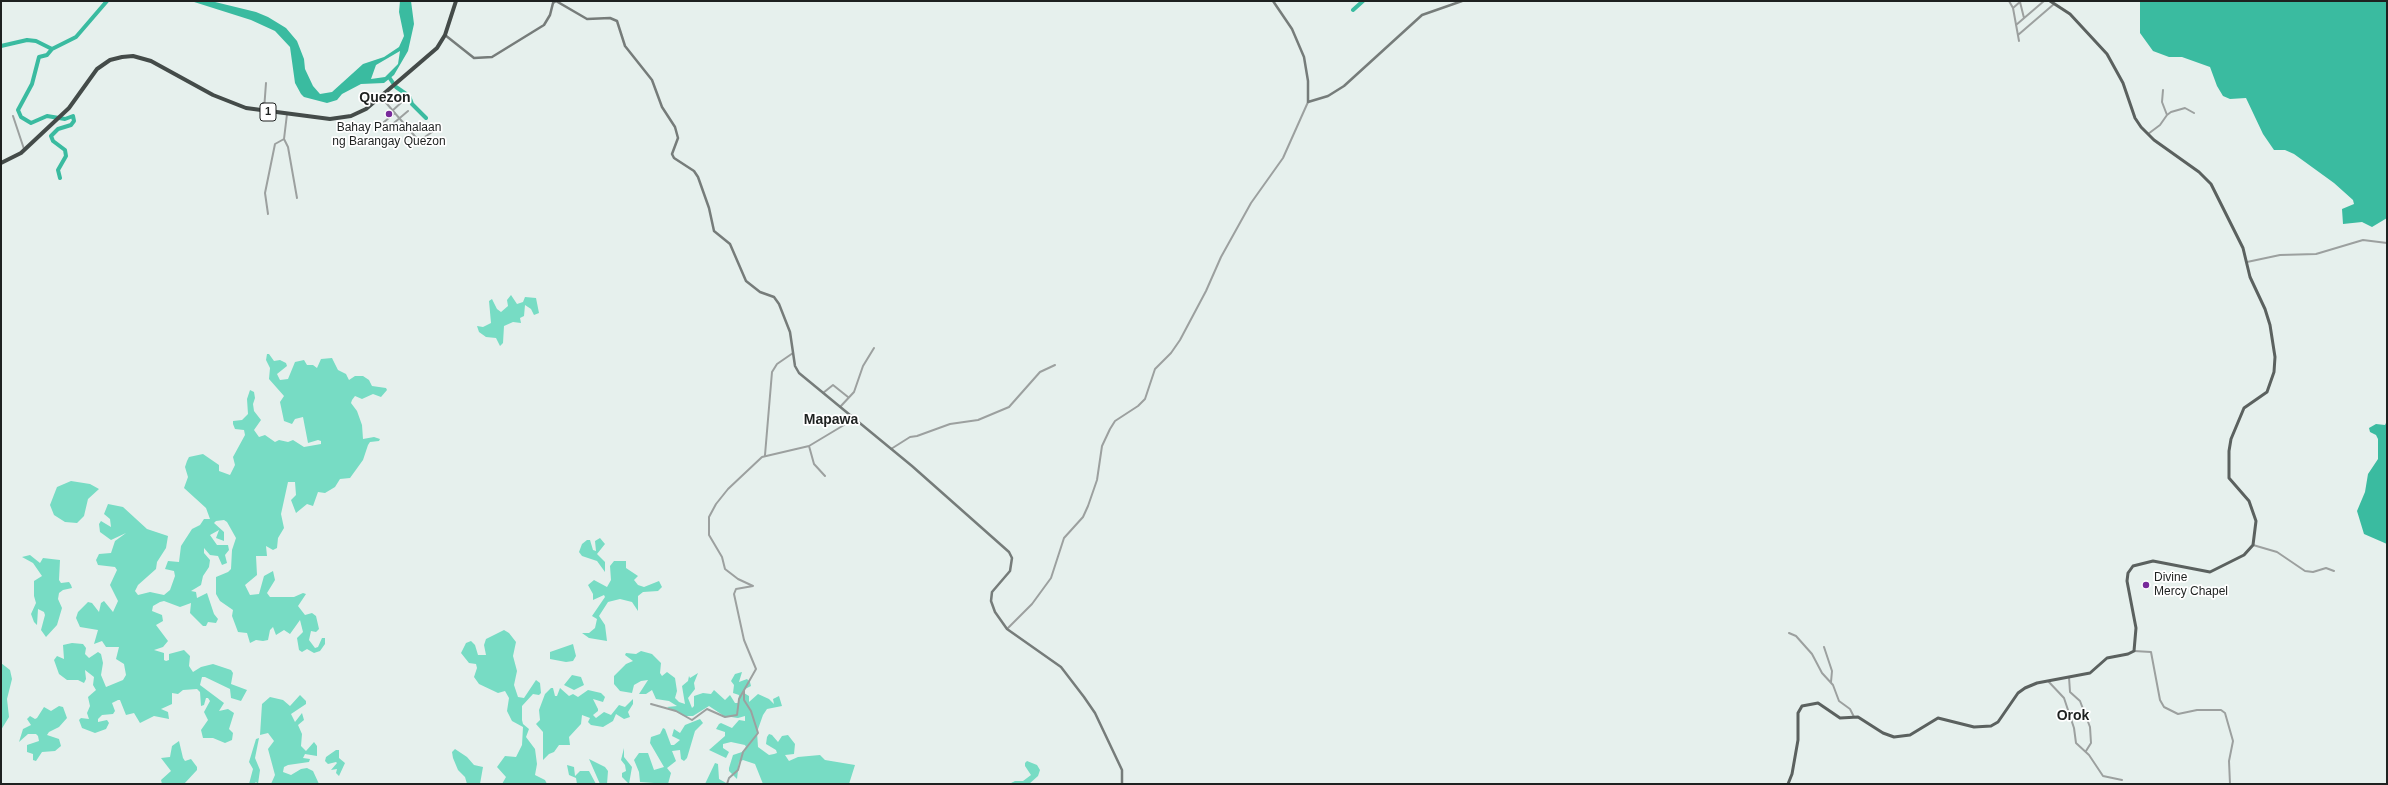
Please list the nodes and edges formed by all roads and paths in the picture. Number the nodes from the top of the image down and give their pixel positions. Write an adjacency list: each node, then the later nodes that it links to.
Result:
1 (455, 1): 13 (highway, 1)
2 (556, 1): 13 (main road); 42 (main road)
3 (1273, 1): 20 (main road)
4 (1462, 1): 20 (main road)
5 (2009, 1): 10 (street)
6 (2044, 1): 11 (street)
7 (2050, 1): 9 (main road)
8 (2021, 2): 10 (street); 11 (street)
9 (2054, 4): 14 (street); 33 (main road)
10 (2013, 8): 12 (street)
11 (2024, 18): 12 (street)
12 (2016, 25): 14 (street)
13 (445, 34): 18 (highway, 1)
14 (2018, 35): 15 (street)
15 (2019, 41)
16 (266, 82): 22 (street)
17 (2163, 90): 27 (street)
18 (381, 97): 21 (street); 26 (highway, 1)
19 (403, 101): 21 (street)
20 (1308, 102): 54 (street)
21 (392, 110): 24 (street)
22 (264, 111): 26 (highway, 1); 35 (highway, 1)
23 (408, 111): 29 (street)
24 (395, 113): 29 (street); 30 (street)
25 (2194, 113): 27 (street)
26 (287, 114): 34 (street)
27 (2167, 115): 33 (street)
28 (13, 116): 35 (street)
29 (399, 118): 31 (street); 32 (street)
30 (384, 122)
31 (388, 128)
32 (432, 132)
33 (2148, 134): 40 (main road)
34 (284, 139): 37 (street); 38 (street)
35 (25, 150): 36 (highway, 1)
36 (1, 163)
37 (297, 198)
38 (268, 214)
39 (2387, 243): 40 (street)
40 (2247, 262): 52 (main road)
41 (874, 348): 45 (street)
42 (794, 353): 44 (main road); 50 (street)
43 (1055, 365): 49 (street)
44 (822, 393): 45 (street); 46 (main road)
45 (848, 397): 46 (street)
46 (840, 408): 47 (main road)
47 (854, 419): 48 (street); 49 (main road)
48 (809, 446): 50 (street); 51 (street)
49 (891, 449): 54 (main road)
50 (765, 455): 61 (street)
51 (825, 476)
52 (2253, 545): 53 (street); 57 (main road)
53 (2334, 571)
54 (1006, 629): 67 (main road)
55 (1789, 633): 60 (street)
56 (1824, 647): 60 (street)
57 (2134, 651): 58 (main road); 69 (street)
58 (2068, 677): 59 (main road); 64 (street)
59 (2048, 681): 63 (main road); 64 (street)
60 (1831, 682): 63 (street)
61 (744, 690): 62 (street); 66 (street)
62 (651, 704)
63 (1854, 716): 68 (main road)
64 (2086, 751): 65 (street)
65 (2122, 780)
66 (727, 784)
67 (1122, 784)
68 (1788, 784)
69 (2230, 784)

